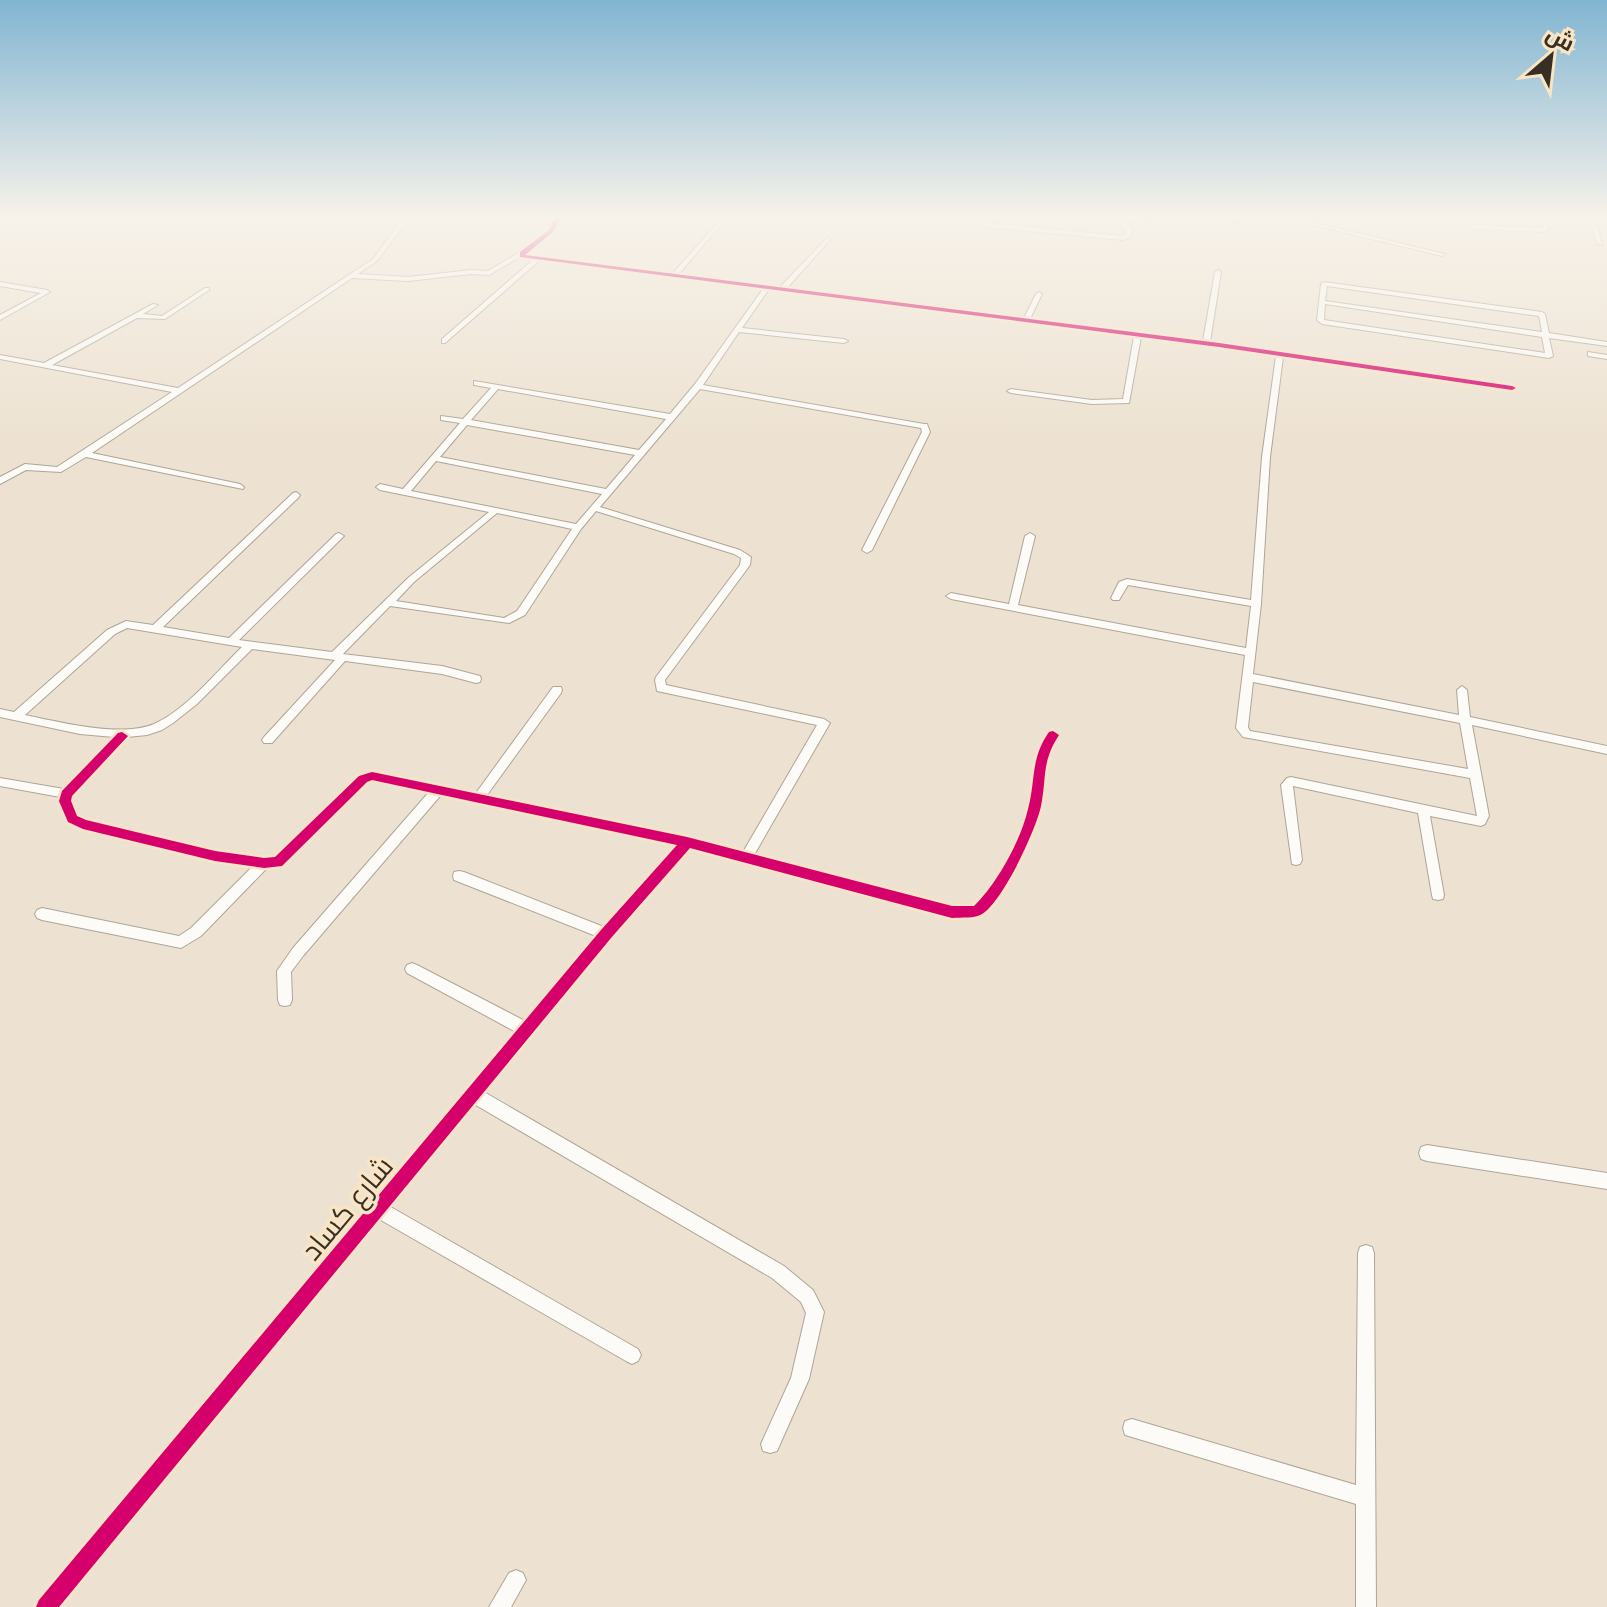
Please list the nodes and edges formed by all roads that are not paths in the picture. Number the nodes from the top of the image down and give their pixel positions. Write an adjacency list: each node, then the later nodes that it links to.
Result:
1 (47, 292): 14 (street)
2 (202, 292): 13 (street)
3 (327, 292): 32 (street)
4 (501, 292): 19 (street)
5 (764, 292): 16 (street)
6 (812, 292): 15 (street)
7 (1215, 292): 21 (street)
8 (1324, 292): 11 (street)
9 (1384, 292): 17 (street)
10 (1039, 294): 15 (street)
11 (1322, 302): 17 (street); 17 (street)
12 (155, 305): 13 (street)
13 (138, 316): 27 (street)
14 (0, 318)
15 (1026, 321): 18 (street)
16 (740, 330): 20 (street); 30 (street)
17 (1545, 334): 22 (street)
18 (1138, 335): 21 (street); 33 (street)
19 (445, 341)
20 (844, 341)
21 (1206, 343): 23 (street)
22 (1607, 344)
23 (1280, 353): 31 (street); 55 (street)
24 (1591, 354): 26 (street)
25 (0, 357): 27 (street)
26 (1607, 357)
27 (46, 365): 32 (street)
28 (477, 383): 29 (street)
29 (496, 386): 34 (street); 36 (street)
30 (698, 386): 34 (street); 51 (street)
31 (1512, 388)
32 (179, 391): 38 (street)
33 (1011, 391)
34 (671, 417): 37 (street)
35 (444, 418): 36 (street)
36 (464, 420): 37 (street); 39 (street)
37 (640, 453): 44 (street)
38 (85, 454): 40 (street); 41 (street)
39 (433, 458): 43 (street); 44 (street)
40 (0, 481)
41 (240, 487)
42 (380, 487): 43 (street)
43 (405, 492): 47 (street)
44 (607, 492): 46 (street)
45 (296, 495): 57 (street)
46 (594, 508): 48 (street); 80 (street)
47 (496, 510): 48 (street); 54 (street)
48 (578, 527): 54 (street)
49 (339, 536): 58 (street)
50 (1030, 536): 56 (street)
51 (867, 550)
52 (951, 596): 56 (street)
53 (1116, 598): 55 (street)
54 (389, 603): 61 (street)
55 (1256, 604): 60 (street)
56 (1013, 607): 60 (street)
57 (157, 627): 58 (street); 67 (street)
58 (233, 640): 59 (street)
59 (250, 645): 61 (street); 70 (street)
60 (1250, 652): 62 (street)
61 (339, 656): 63 (street); 71 (street)
62 (1248, 677): 68 (street); 73 (street)
63 (476, 679)
64 (557, 690): 77 (street)
65 (1462, 690): 68 (street)
66 (0, 713): 67 (street)
67 (17, 716): 70 (street)
68 (1465, 720): 72 (street); 73 (street)
69 (1053, 735): 80 (street)
70 (122, 736): 76 (street)
71 (268, 740)
72 (1607, 750)
73 (1475, 775): 78 (street)
74 (0, 782): 76 (street)
75 (439, 789): 77 (street); 82 (street); 88 (street)
76 (66, 794): 82 (street)
77 (480, 796): 79 (street)
78 (1423, 809): 81 (street); 84 (street)
79 (687, 842): 80 (street); 86 (street, شارع كساد)
80 (746, 857)
81 (1296, 860)
82 (263, 864): 85 (street)
83 (459, 876): 86 (street)
84 (1438, 895)
85 (42, 914)
86 (606, 934): 89 (street, شارع كساد)
87 (412, 969): 89 (street)
88 (285, 1000)
89 (527, 1030): 90 (street, شارع كساد)
90 (472, 1094): 93 (street, شارع كساد); 97 (street)
91 (1427, 1153): 92 (street)
92 (1607, 1181)
93 (378, 1209): 95 (street); 100 (street, شارع كساد)
94 (1366, 1253): 98 (street)
95 (632, 1355)
96 (1132, 1428): 98 (street)
97 (770, 1444)
98 (1366, 1497): 102 (street)
99 (516, 1580): 101 (street)
100 (46, 1607)
101 (499, 1607)
102 (1366, 1607)

